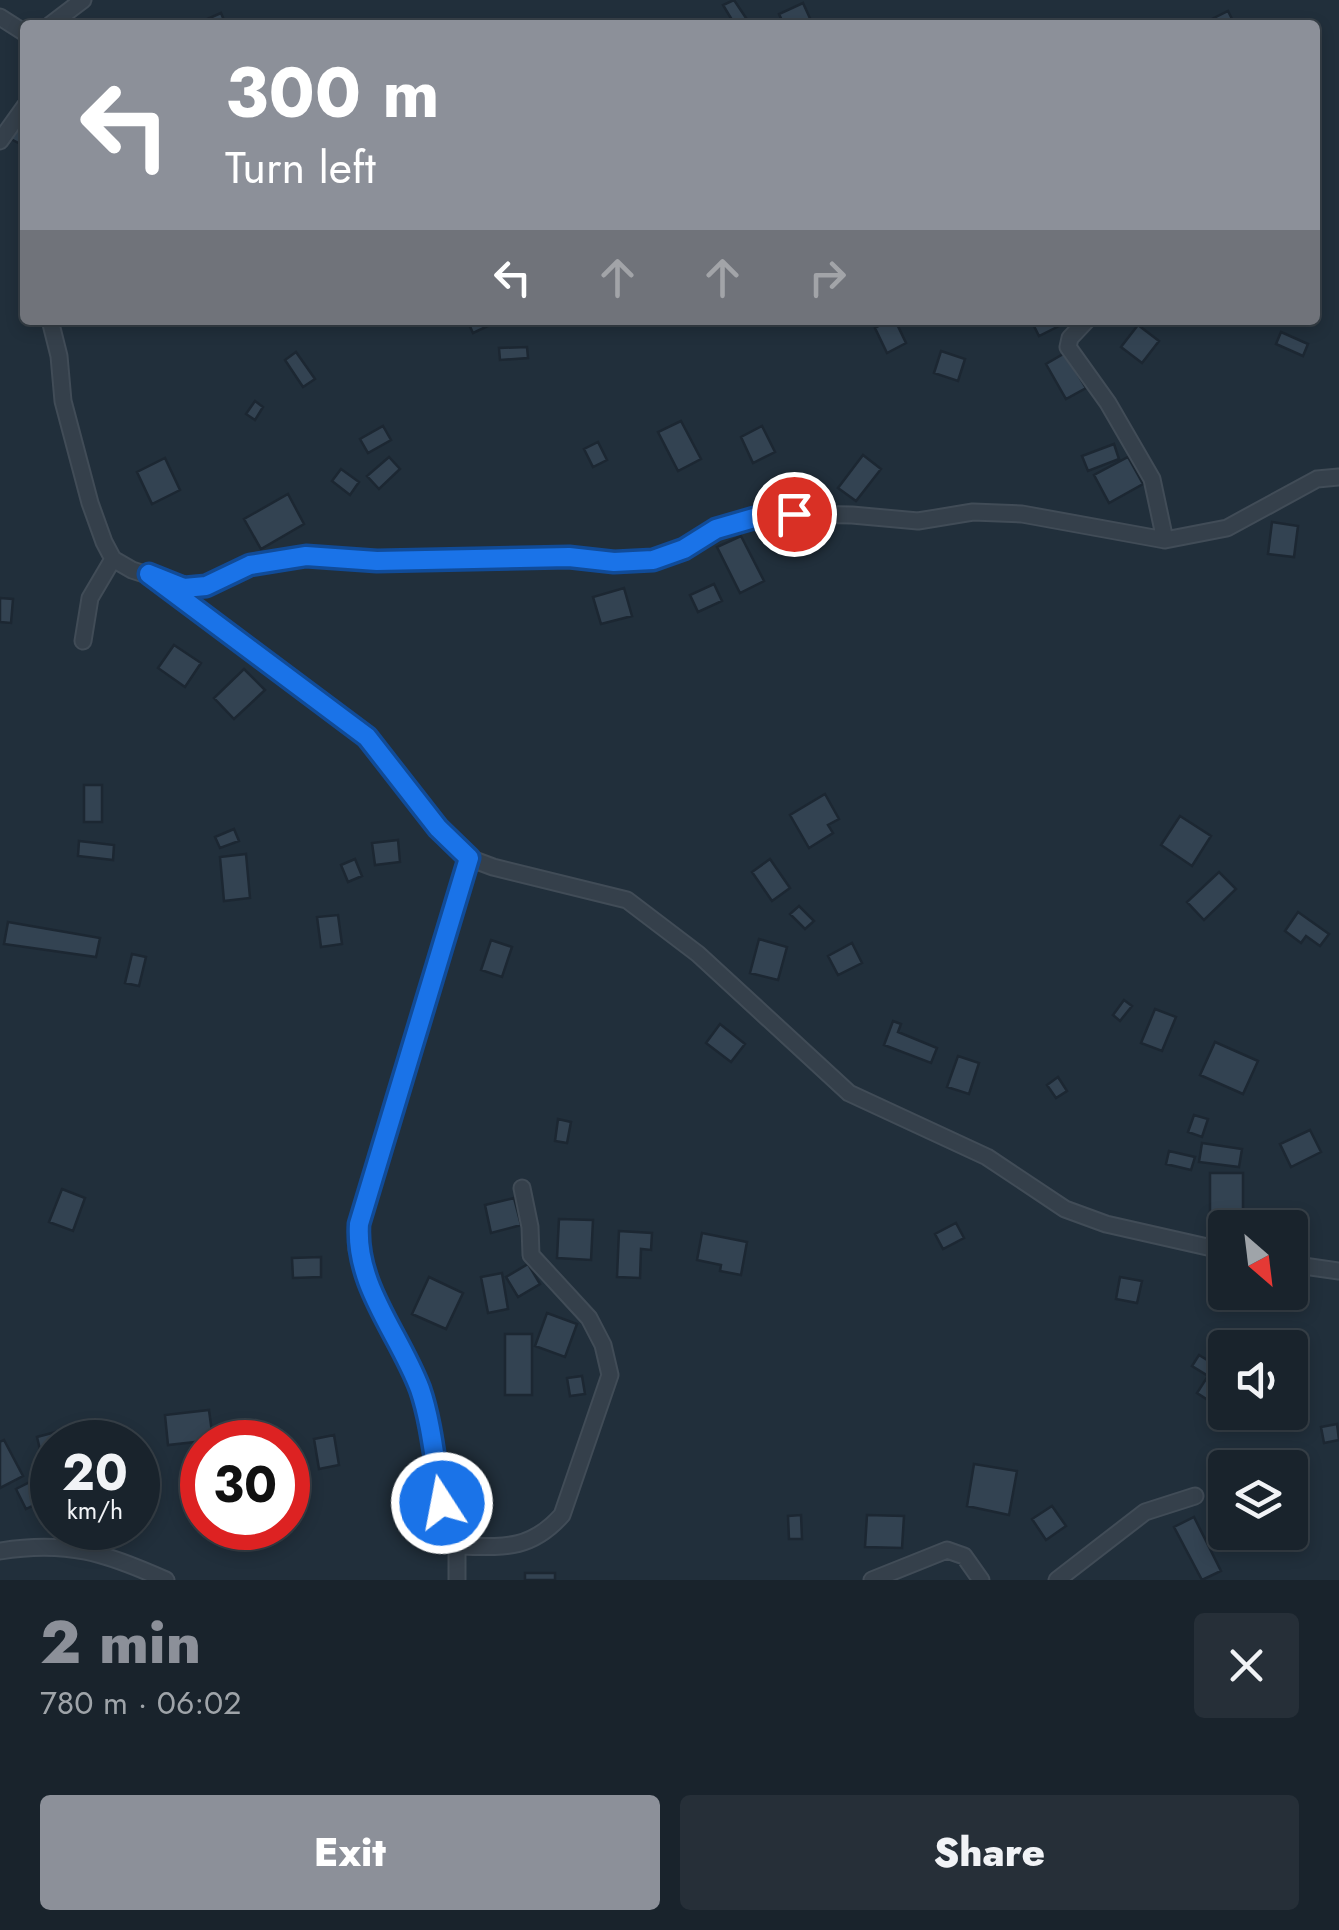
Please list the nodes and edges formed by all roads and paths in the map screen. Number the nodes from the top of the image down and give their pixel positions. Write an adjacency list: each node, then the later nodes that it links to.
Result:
1 (83, 0): 2 (street)
2 (57, 20)
3 (20, 113): 4 (street)
4 (0, 140)
5 (51, 325): 9 (street)
6 (1083, 325): 8 (street)
7 (1339, 477): 8 (street)
8 (1165, 540): 10 (street)
9 (113, 558): 10 (street); 11 (street)
10 (149, 574): 12 (street)
11 (84, 640)
12 (469, 858): 14 (street); 18 (street)
13 (522, 1188): 18 (street)
14 (1208, 1246)
15 (1308, 1267): 16 (street)
16 (1339, 1271)
17 (1195, 1496): 24 (street)
18 (457, 1546): 21 (street)
19 (0, 1551): 20 (street)
20 (166, 1580)
21 (457, 1580)
22 (872, 1580): 23 (street)
23 (981, 1580)
24 (1056, 1580)

